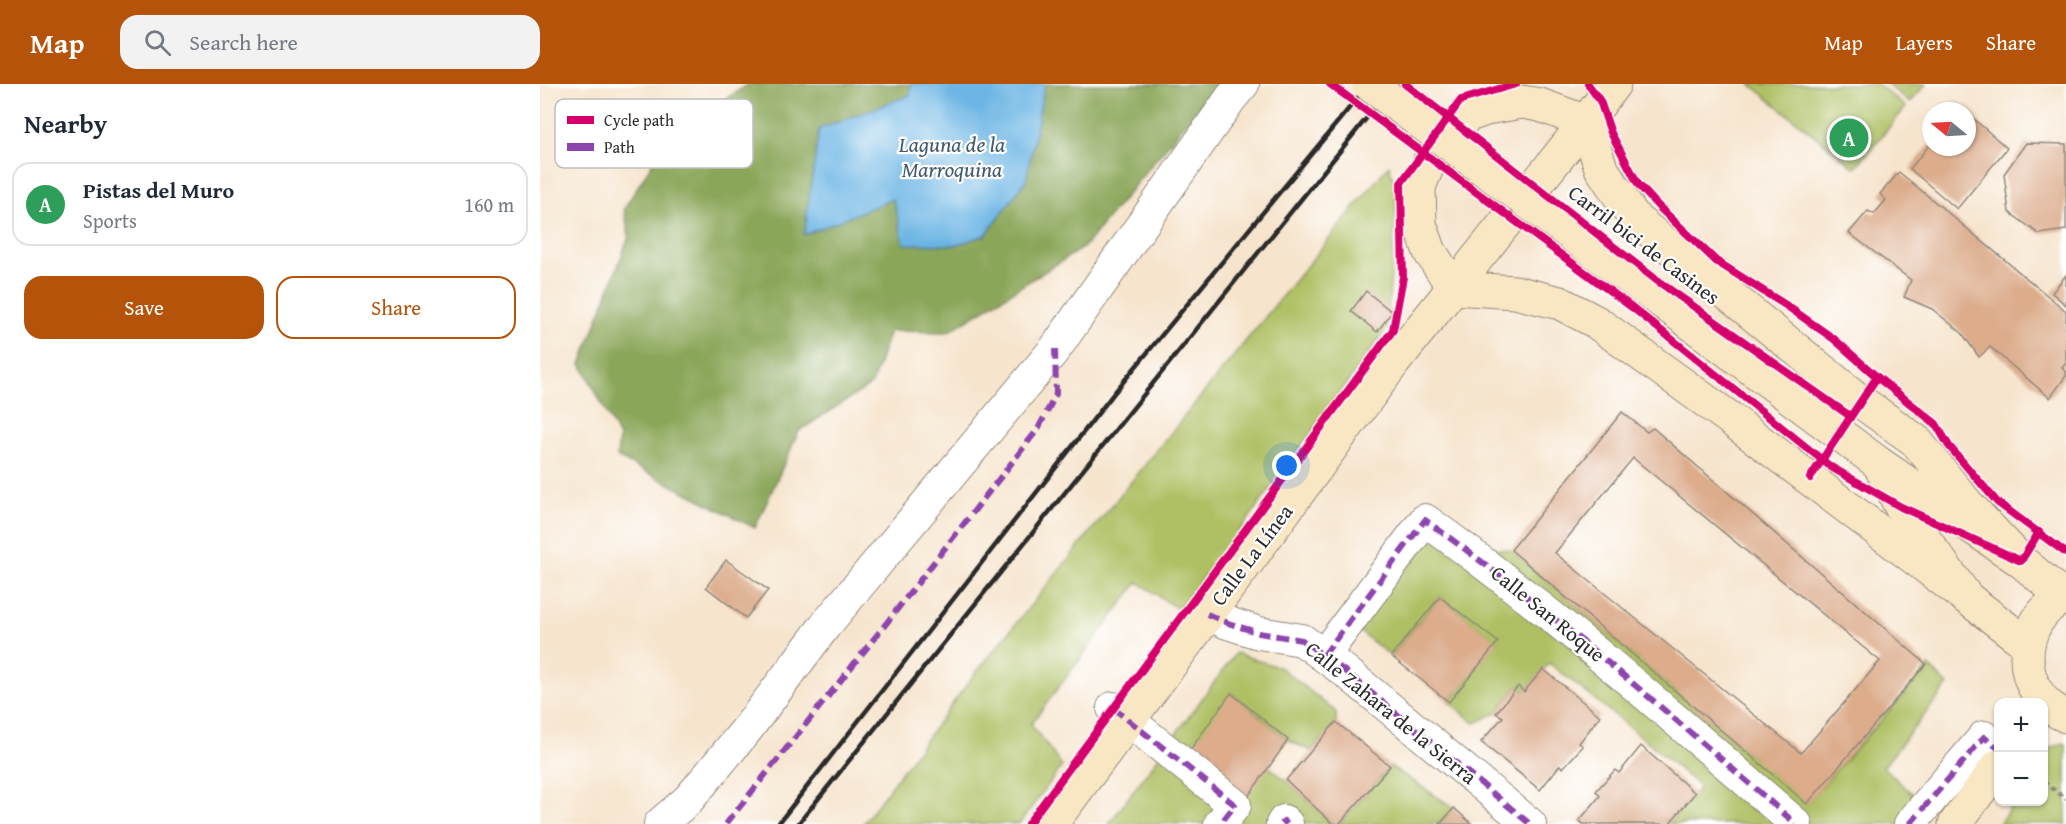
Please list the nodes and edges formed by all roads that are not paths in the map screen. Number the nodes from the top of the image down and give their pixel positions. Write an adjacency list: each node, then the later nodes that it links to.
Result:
1 (1243, 84): 20 (street)
2 (1369, 84): 6 (street, bridge)
3 (1614, 84): 4 (street, Calle La Línea)
4 (1586, 122): 5 (street, Calle La Línea); 5 (street); 7 (street)
5 (1454, 288): 9 (street); 10 (street, Calle La Línea)
6 (1877, 462): 7 (street); 9 (street)
7 (2021, 561): 8 (street)
8 (2065, 596): 11 (street)
9 (1967, 598): 11 (street)
10 (1207, 614): 12 (street, Calle Zahara de la Sierra); 14 (street, Calle La Línea)
11 (2027, 644): 13 (street)
12 (1324, 655): 25 (street, Calle Zahara de la Sierra); 26 (street, Calle San Roque)
13 (2030, 692): 15 (street)
14 (1121, 714): 21 (street, Calle La Línea); 22 (street)
15 (2066, 716)
16 (2066, 722): 17 (street)
17 (2048, 727)
18 (1994, 745): 27 (street)
19 (1994, 771): 28 (street)
20 (660, 824)
21 (1051, 824)
22 (1220, 824)
23 (1282, 824): 24 (street)
24 (1287, 824)
25 (1530, 824)
26 (1796, 824)
27 (1910, 824)
28 (1955, 824)

